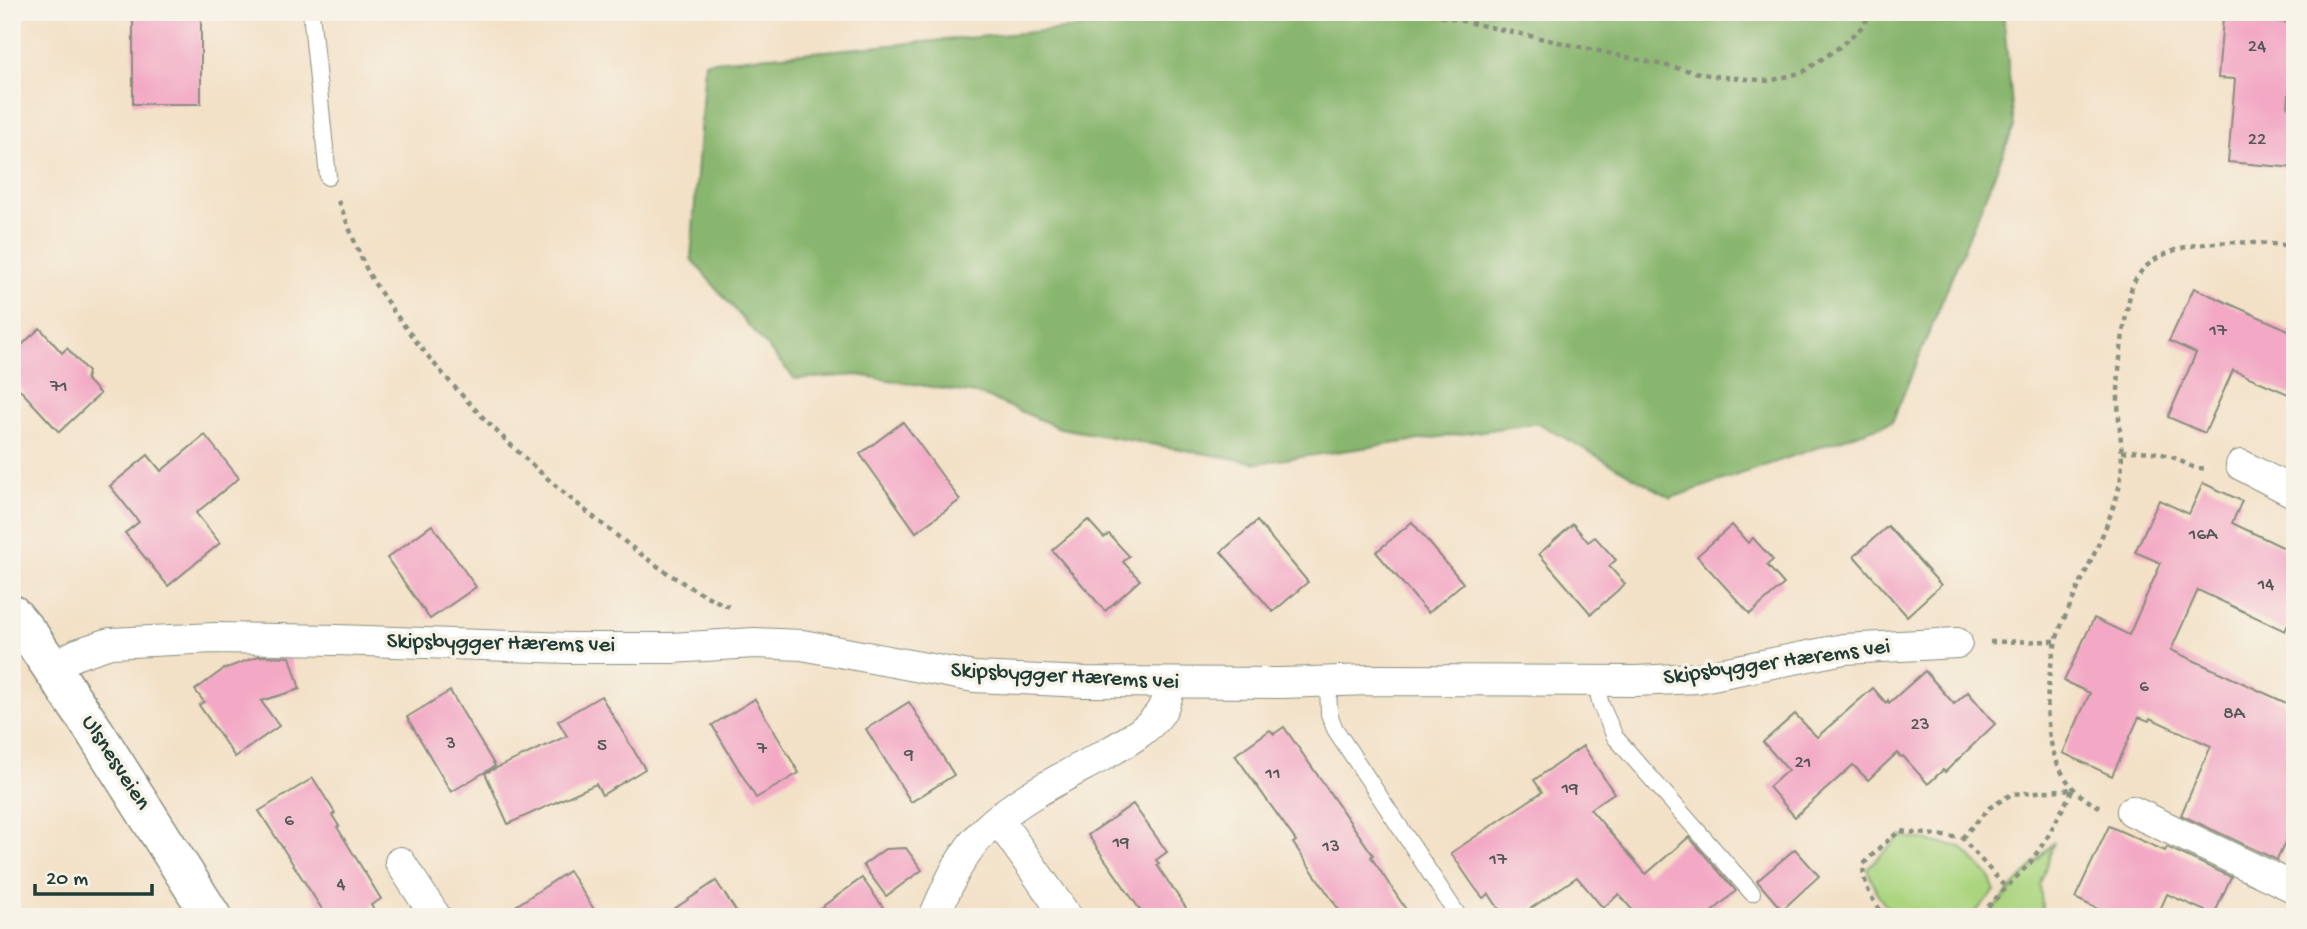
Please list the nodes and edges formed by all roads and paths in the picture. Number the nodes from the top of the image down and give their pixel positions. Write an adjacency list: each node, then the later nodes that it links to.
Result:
1 (311, 12): 4 (lane)
2 (1421, 12): 3 (path)
3 (1871, 12)
4 (328, 177): 9 (path)
5 (2295, 246): 6 (path)
6 (2122, 452): 7 (path); 11 (path)
7 (2241, 465): 8 (street)
8 (2295, 493)
9 (731, 608)
10 (12, 614): 13 (street, Ulsnesveien)
11 (2056, 640): 12 (path); 17 (path)
12 (1957, 643): 15 (street, Skipsbygger Hærems vei)
13 (52, 667): 16 (street, Skipsbygger Hærems vei); 25 (street, Ulsnesveien)
14 (1328, 681): 15 (street, Skipsbygger Hærems vei); 16 (street, Skipsbygger Hærems vei); 29 (lane)
15 (1595, 681): 24 (lane)
16 (1171, 683): 19 (street)
17 (2073, 789): 18 (path); 20 (path); 23 (path)
18 (2132, 811): 22 (street)
19 (998, 818): 27 (street); 28 (street)
20 (1962, 838): 23 (path); 30 (path)
21 (400, 862): 26 (street)
22 (2295, 888)
23 (2007, 889): 31 (path)
24 (1752, 893)
25 (212, 917)
26 (436, 917)
27 (934, 917)
28 (1067, 917)
29 (1459, 917)
30 (1887, 917)
31 (1978, 917)

